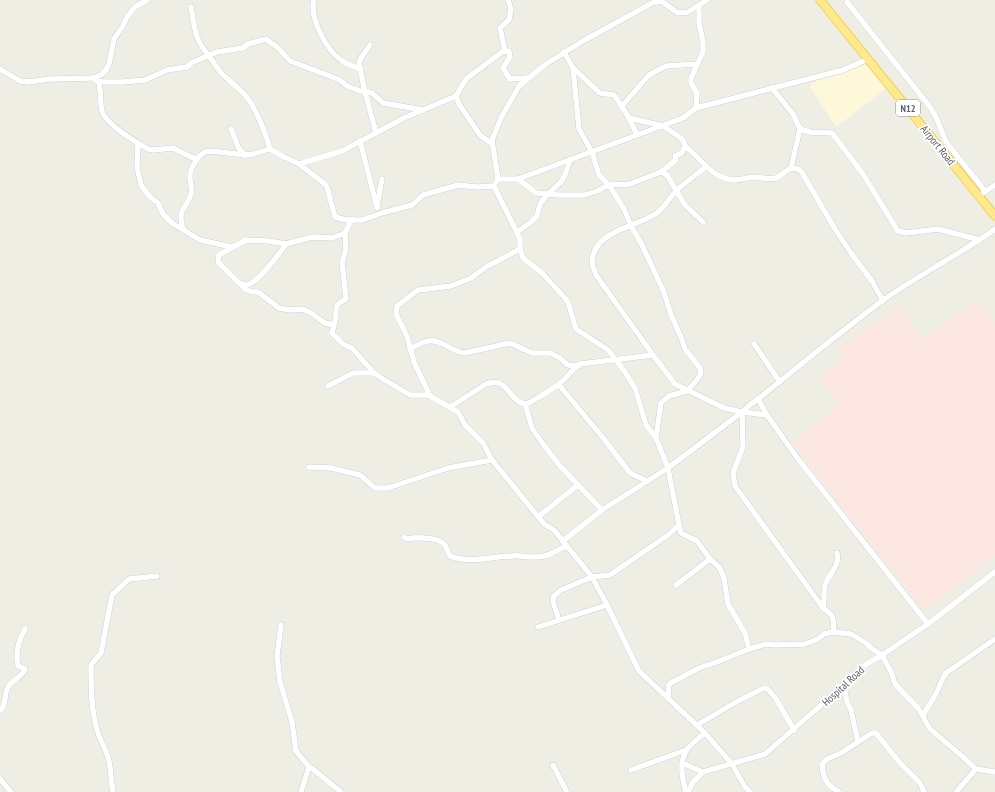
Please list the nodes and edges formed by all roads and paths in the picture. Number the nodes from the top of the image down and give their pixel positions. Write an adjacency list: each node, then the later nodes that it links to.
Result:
1 (146, 0): 20 (street)
2 (314, 0): 18 (street)
3 (508, 0): 11 (street)
4 (707, 0): 8 (street)
5 (820, 0): 14 (highway, Airport Road / N12)
6 (652, 1): 8 (street); 12 (street)
7 (847, 2): 29 (street)
8 (699, 5): 15 (street)
9 (191, 7): 13 (street)
10 (370, 44): 18 (street)
11 (505, 51): 19 (street); 23 (street)
12 (564, 52): 16 (street); 19 (street)
13 (209, 56): 20 (street); 22 (street); 39 (street)
14 (868, 59): 21 (street); 34 (highway, Airport Road / N12)
15 (697, 64): 24 (street); 25 (street)
16 (573, 68): 24 (street); 40 (street)
17 (0, 69): 20 (street)
18 (361, 69): 22 (street)
19 (529, 78): 37 (street)
20 (95, 80): 36 (street)
21 (772, 88): 25 (street); 31 (street)
22 (365, 91): 26 (street); 32 (street)
23 (456, 96): 26 (street); 37 (street)
24 (622, 106): 27 (street)
25 (696, 108): 28 (street)
26 (423, 110): 32 (street)
27 (629, 118): 28 (street); 33 (street)
28 (663, 126): 33 (street); 38 (street)
29 (939, 126): 34 (street); 55 (street)
30 (231, 129): 41 (street)
31 (800, 129): 46 (street); 66 (street)
32 (376, 133): 35 (street)
33 (637, 135): 40 (street)
34 (929, 135): 55 (highway, Airport Road / N12)
35 (360, 141): 44 (street); 57 (street)
36 (138, 143): 42 (street); 62 (street)
37 (492, 144): 49 (street)
38 (685, 146): 45 (street); 47 (street)
39 (270, 149): 41 (street); 44 (street)
40 (592, 152): 43 (street); 51 (street)
41 (245, 155): 42 (street)
42 (198, 158): 62 (street)
43 (570, 160): 50 (street); 56 (street)
44 (299, 164): 59 (street)
45 (706, 167): 46 (street); 54 (street)
46 (792, 168): 71 (street)
47 (661, 172): 51 (street); 54 (street)
48 (382, 179): 57 (street)
49 (498, 179): 50 (street); 53 (street)
50 (518, 179): 56 (street)
51 (609, 185): 56 (street); 61 (street)
52 (995, 185): 55 (street)
53 (494, 186): 57 (street); 64 (street)
54 (676, 192): 60 (street); 61 (street)
55 (982, 193): 58 (highway, Airport Road / N12)
56 (548, 194): 64 (street)
57 (377, 212): 59 (street)
58 (995, 216)
59 (352, 219): 65 (street)
60 (703, 222)
61 (631, 226): 75 (street); 82 (street)
62 (183, 229): 68 (street)
63 (995, 229): 66 (street)
64 (516, 232): 69 (street)
65 (345, 233): 67 (street); 72 (street)
66 (980, 240): 71 (street)
67 (286, 244): 68 (street); 70 (street)
68 (233, 247): 70 (street)
69 (520, 249): 74 (street); 76 (street)
70 (238, 283): 72 (street)
71 (883, 301): 79 (street)
72 (332, 333): 78 (street)
73 (754, 344): 79 (street)
74 (410, 349): 77 (street); 83 (street)
75 (653, 355): 76 (street); 82 (street)
76 (615, 360): 77 (street); 89 (street)
77 (576, 366): 80 (street)
78 (374, 373): 81 (street); 83 (street)
79 (780, 382): 84 (street)
80 (559, 385): 85 (street); 93 (street)
81 (328, 386)
82 (688, 391): 87 (street); 89 (street)
83 (430, 396): 86 (street)
84 (758, 399): 87 (street); 88 (street)
85 (525, 404): 86 (street); 94 (street)
86 (450, 407): 90 (street)
87 (742, 412): 88 (street); 92 (street); 107 (street)
88 (767, 415): 109 (street)
89 (656, 438): 92 (street)
90 (492, 460): 91 (street); 96 (street)
91 (310, 467)
92 (668, 468): 93 (street); 97 (street)
93 (648, 481): 95 (street)
94 (578, 485): 95 (street); 96 (street)
95 (602, 510): 99 (street)
96 (539, 516): 99 (street)
97 (679, 524): 101 (street); 104 (street)
98 (404, 537): 99 (street)
99 (565, 543): 104 (street)
100 (837, 552): 107 (street)
101 (710, 559): 105 (street); 115 (street)
102 (995, 572): 109 (street, Hospital Road)
103 (157, 576): 137 (street)
104 (592, 577): 106 (street); 108 (street)
105 (676, 585)
106 (607, 605): 108 (street); 118 (street)
107 (824, 608): 113 (street)
108 (559, 620): 111 (street)
109 (928, 624): 116 (street, Hospital Road)
110 (281, 625): 129 (street)
111 (538, 627)
112 (25, 629): 119 (street)
113 (833, 632): 115 (street); 116 (street)
114 (995, 639): 120 (street)
115 (749, 649): 118 (street)
116 (882, 655): 117 (street, Hospital Road); 120 (street)
117 (844, 685): 122 (street, Hospital Road); 124 (street)
118 (668, 697): 121 (street)
119 (0, 711)
120 (923, 715): 130 (street)
121 (697, 726): 122 (street); 123 (street)
122 (794, 730): 127 (street, Hospital Road)
123 (705, 733): 125 (street); 127 (street)
124 (858, 742): 143 (street); 144 (street)
125 (686, 750): 126 (street); 131 (street)
126 (682, 763): 132 (street); 141 (street)
127 (732, 764): 132 (street, Hospital Road); 135 (street)
128 (553, 765): 140 (street)
129 (309, 768): 138 (street); 139 (street)
130 (976, 769): 133 (street); 145 (street)
131 (631, 770)
132 (703, 772): 141 (street)
133 (995, 772)
134 (0, 779): 136 (street)
135 (745, 790): 142 (street)
136 (11, 792)
137 (113, 792)
138 (301, 792)
139 (341, 792)
140 (567, 792)
141 (687, 792)
142 (750, 792)
143 (839, 792)
144 (924, 792)
145 (956, 792)

